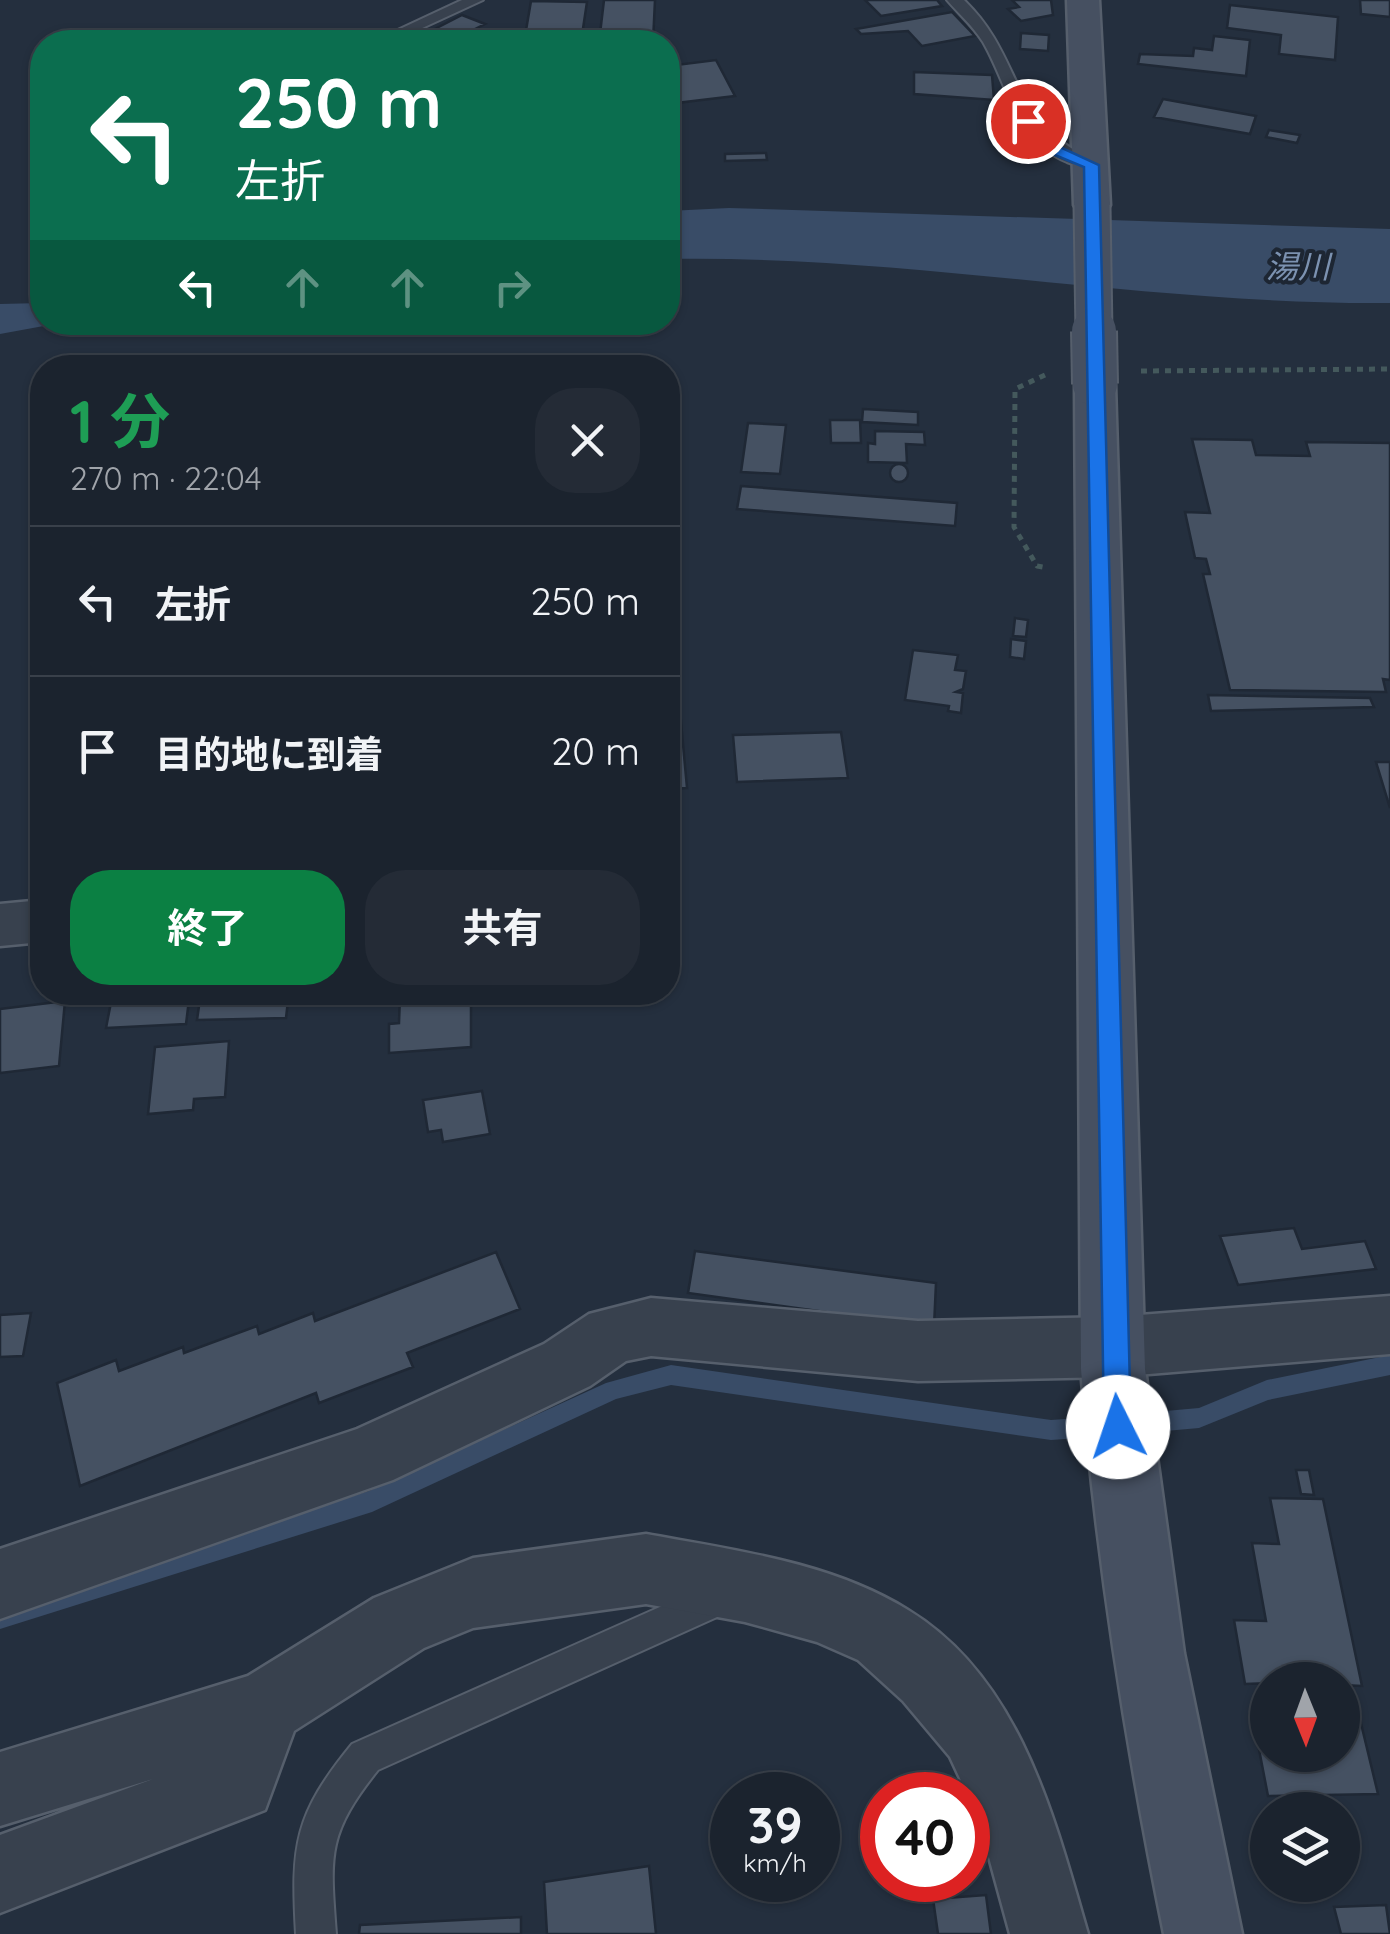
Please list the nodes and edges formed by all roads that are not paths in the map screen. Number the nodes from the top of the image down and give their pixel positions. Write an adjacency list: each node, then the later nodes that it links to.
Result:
1 (475, 0): 4 (lane)
2 (954, 0): 5 (lane)
3 (1083, 0): 5 (street)
4 (407, 30)
5 (1092, 165): 9 (street, bridge)
6 (30, 922): 7 (street)
7 (0, 925)
8 (1390, 1325): 9 (street)
9 (1113, 1358): 10 (street); 17 (street)
10 (0, 1584)
11 (745, 1587): 12 (street); 15 (lane); 16 (street)
12 (265, 1707): 13 (street); 14 (street)
13 (0, 1790)
14 (0, 1874)
15 (316, 1934)
16 (1049, 1934)
17 (1202, 1934)

